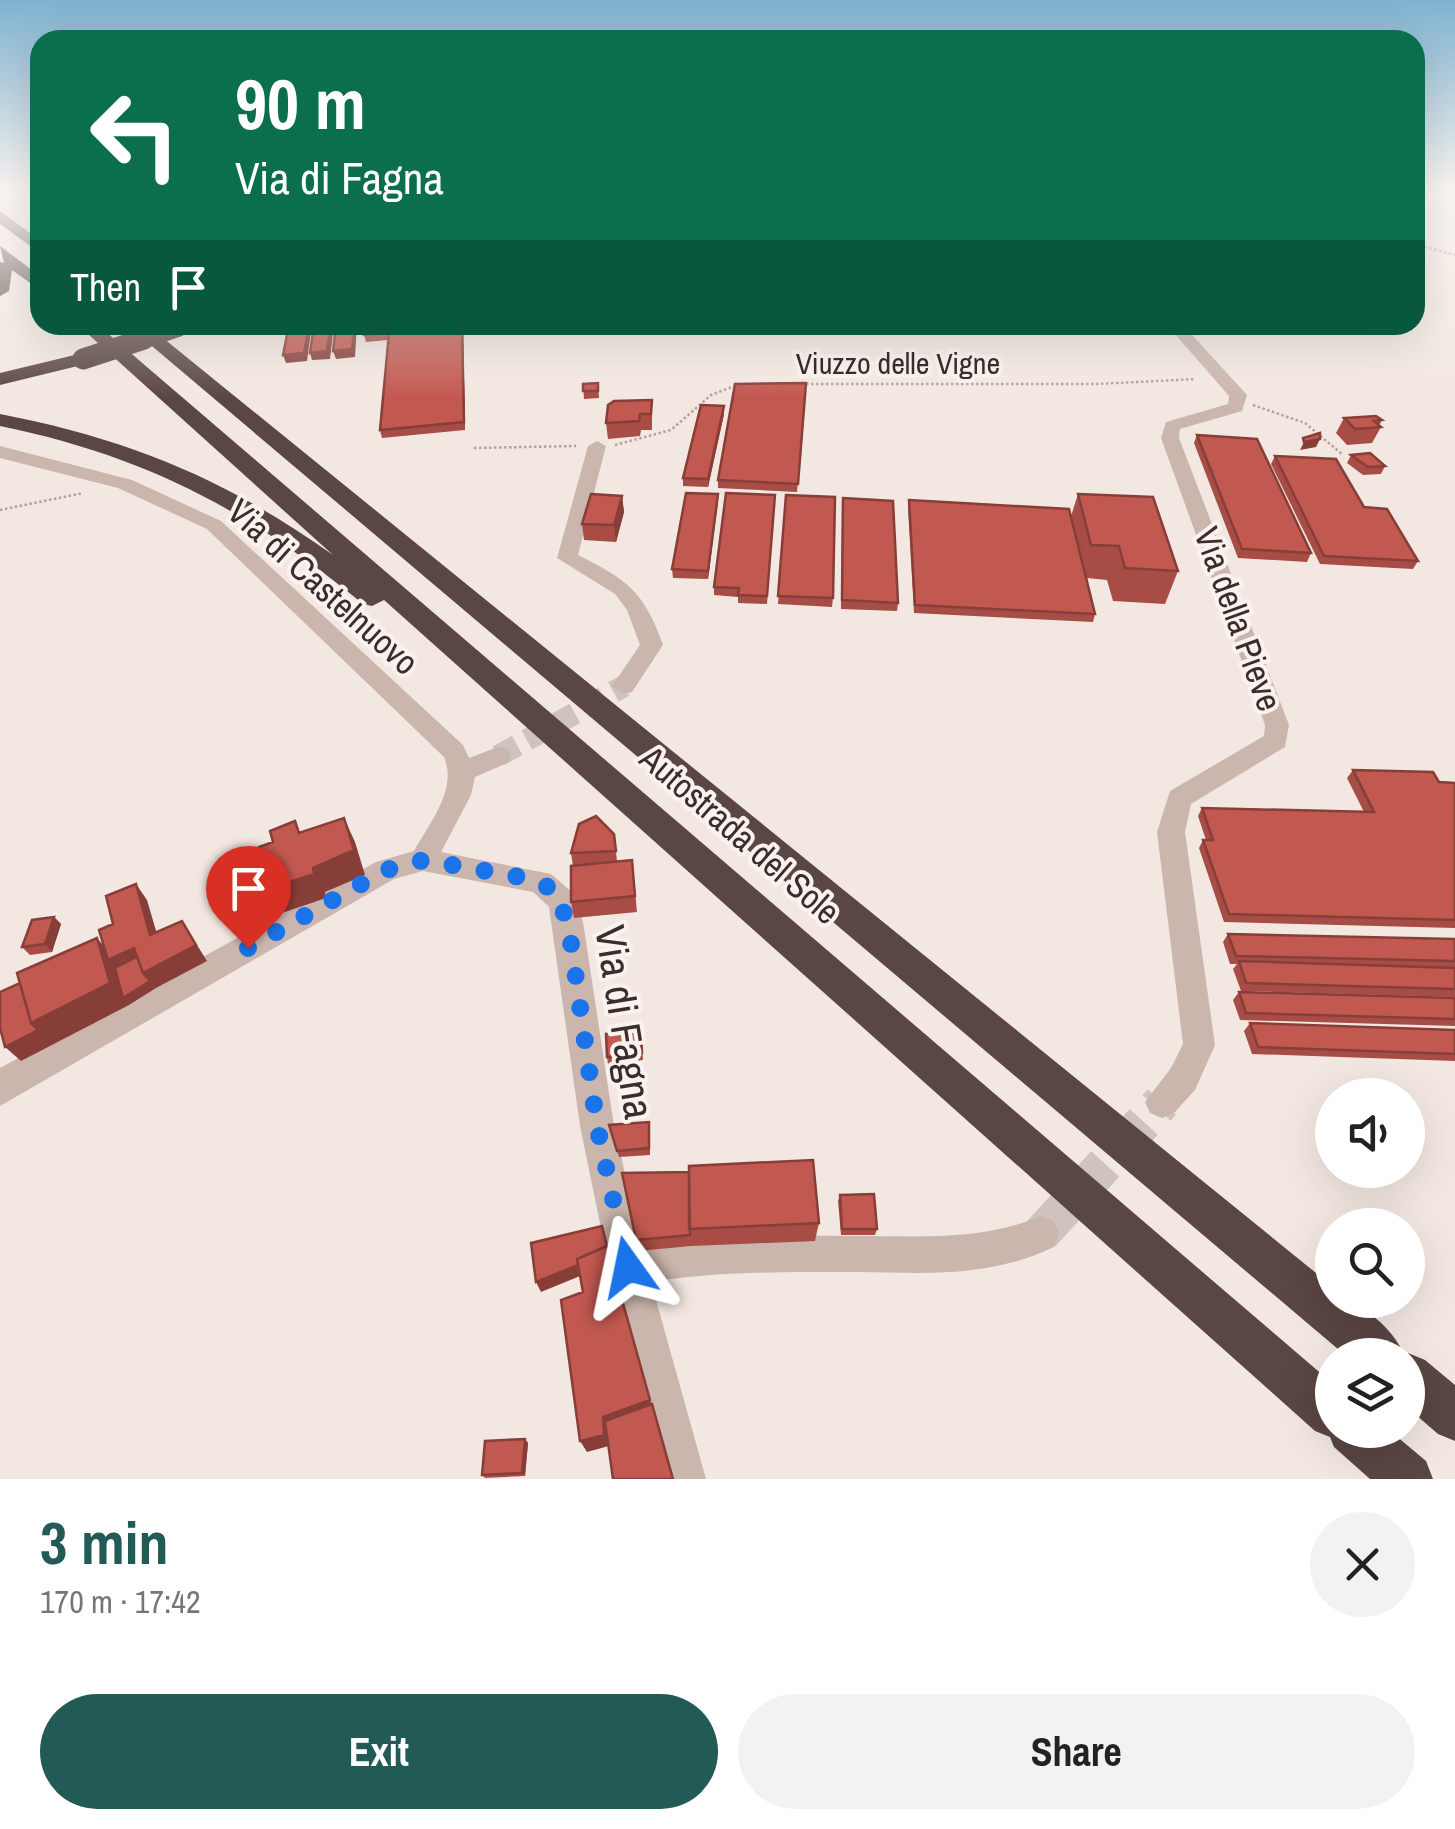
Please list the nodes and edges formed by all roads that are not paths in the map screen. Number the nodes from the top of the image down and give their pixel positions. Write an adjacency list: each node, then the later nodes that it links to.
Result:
1 (11, 260): 3 (highway)
2 (0, 267): 4 (highway)
3 (30, 276)
4 (0, 292)
5 (99, 335): 13 (highway, Autostrada del Sole)
6 (148, 335): 22 (highway, Autostrada del Sole)
7 (150, 335): 9 (highway, bridge)
8 (1184, 335): 19 (street, Via della Pieve)
9 (0, 376)
10 (0, 420): 13 (highway)
11 (597, 446): 14 (street)
12 (0, 452): 16 (street, Via di Castelnuovo)
13 (482, 672): 24 (highway, Autostrada del Sole)
14 (624, 686)
15 (498, 756): 16 (street)
16 (463, 771): 17 (street)
17 (424, 860): 18 (street, Via di Fagna); 21 (street, Via di Fagna)
18 (0, 1090)
19 (1162, 1102)
20 (1040, 1234): 21 (street)
21 (628, 1267): 27 (street, Via di Fagna)
22 (1359, 1338)
23 (1425, 1391): 25 (highway)
24 (1315, 1399)
25 (1455, 1416)
26 (1373, 1448): 28 (highway)
27 (684, 1479)
28 (1408, 1479)

